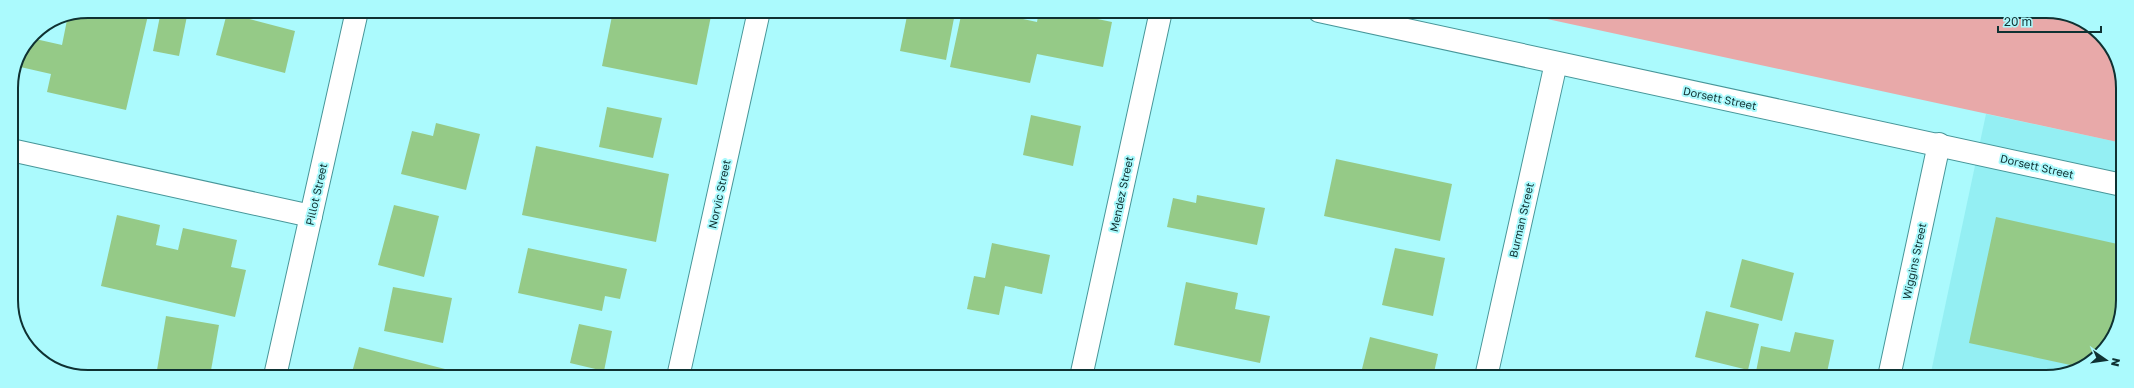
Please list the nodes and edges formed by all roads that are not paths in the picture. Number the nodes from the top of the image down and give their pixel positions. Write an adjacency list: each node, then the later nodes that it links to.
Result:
1 (355, 18): 9 (street, Pillot Street)
2 (757, 18): 11 (street, Norvic Street)
3 (1158, 18): 12 (street, Mendez Street)
4 (1351, 18): 5 (street, Dorsett Street)
5 (1556, 63): 6 (street, Dorsett Street); 13 (street, Burman Street)
6 (1939, 144): 8 (street, Dorsett Street); 14 (street, Wiggins Street)
7 (18, 152): 9 (street)
8 (2116, 184)
9 (311, 216): 10 (street, Pillot Street)
10 (276, 370)
11 (679, 370)
12 (1083, 370)
13 (1488, 370)
14 (1891, 370)

